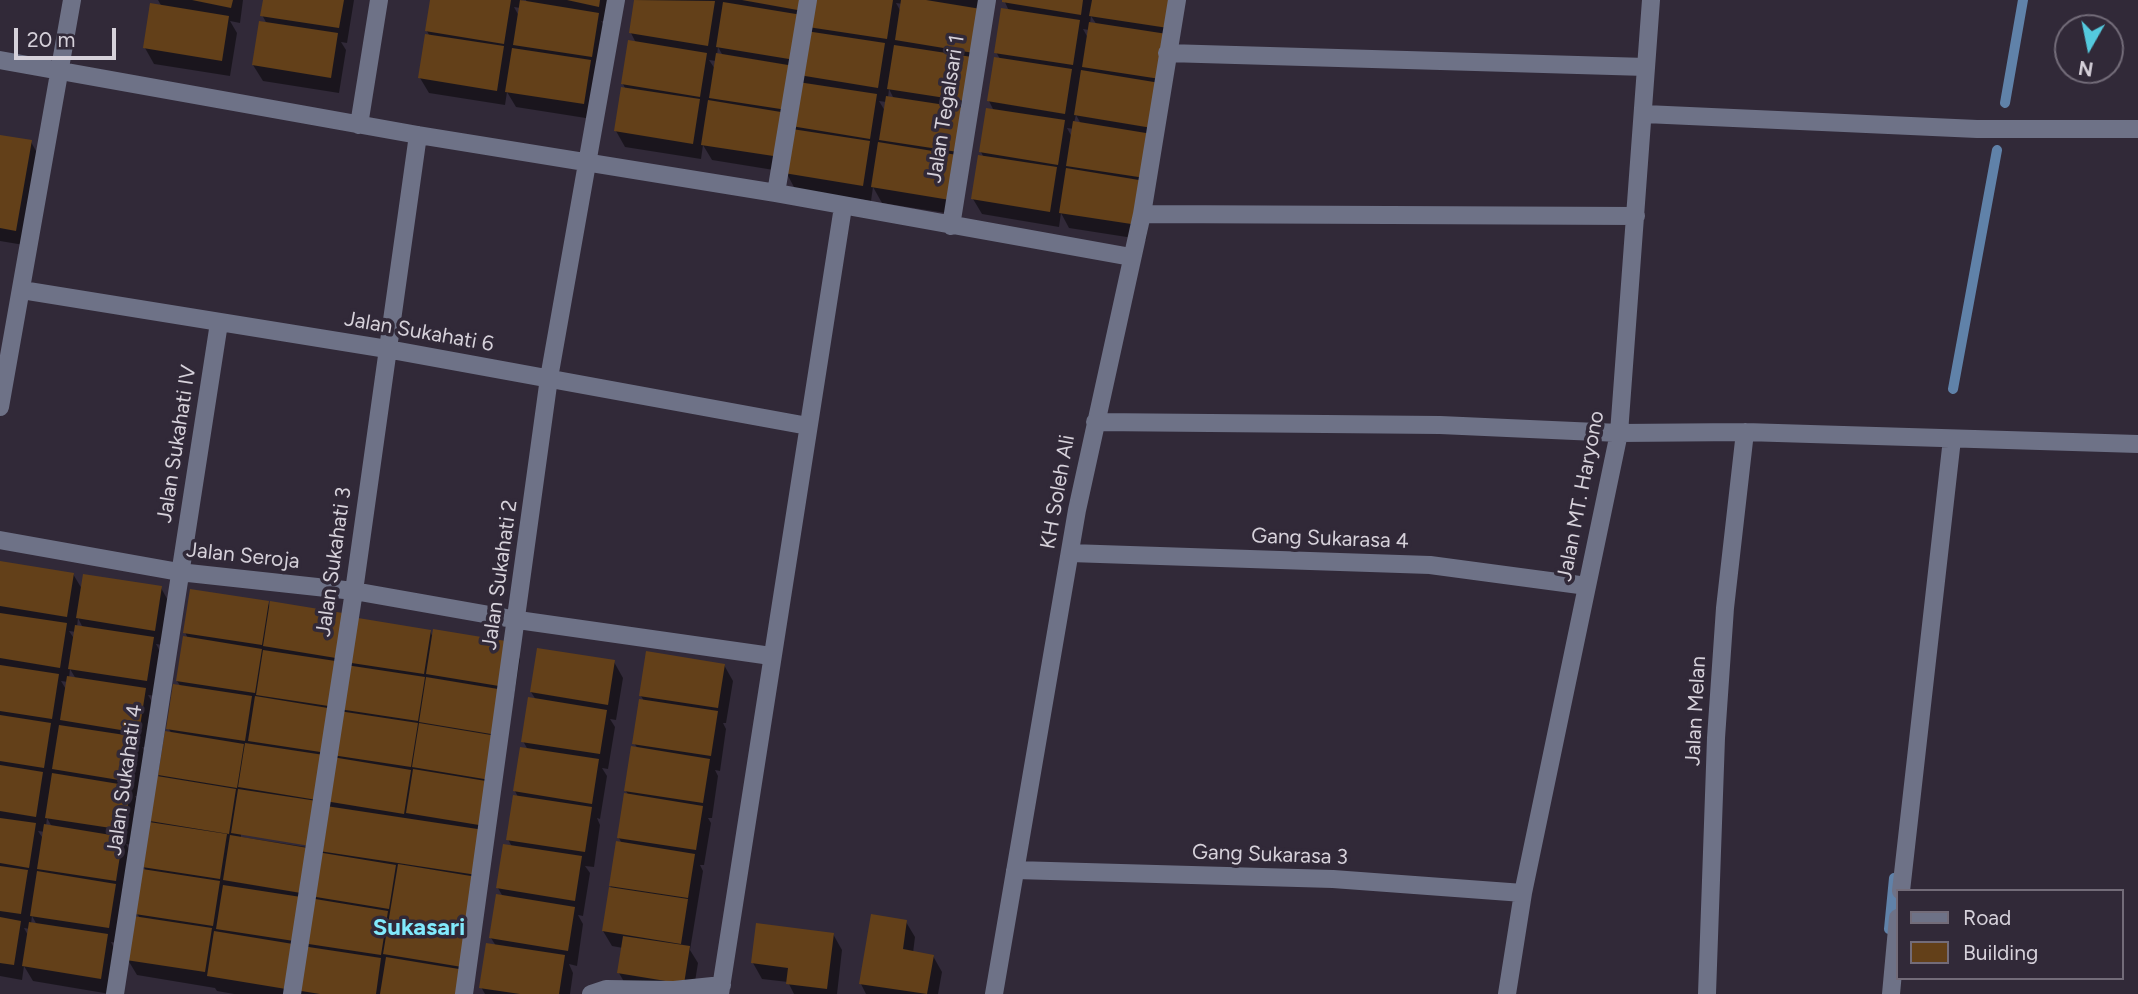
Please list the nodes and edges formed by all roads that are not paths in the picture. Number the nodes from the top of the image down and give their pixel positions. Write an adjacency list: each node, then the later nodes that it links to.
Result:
1 (72, 0): 11 (street)
2 (379, 0): 13 (street)
3 (616, 0): 16 (street, Jalan Sukahati 2)
4 (808, 0): 17 (street)
5 (987, 0): 21 (street, Jalan Tegalsari 1)
6 (1177, 0): 8 (street, KH Soleh Ali)
7 (1651, 0): 10 (street, Jalan MT. Haryono)
8 (1167, 53): 10 (street); 19 (street, KH Soleh Ali)
9 (0, 60): 11 (street)
10 (1646, 67): 12 (street, Jalan MT. Haryono)
11 (61, 71): 13 (street); 23 (street)
12 (1644, 114): 14 (street); 20 (street, Jalan MT. Haryono)
13 (359, 125): 15 (street)
14 (2138, 129)
15 (418, 135): 16 (street); 25 (street, Jalan Sukahati 3)
16 (586, 163): 17 (street); 26 (street, Jalan Sukahati 2)
17 (776, 192): 18 (street)
18 (843, 207): 21 (street); 29 (street)
19 (1142, 214): 20 (street); 22 (street, KH Soleh Ali)
20 (1636, 216): 31 (street, Jalan MT. Haryono)
21 (951, 226): 22 (street)
22 (1131, 257): 28 (street, KH Soleh Ali)
23 (22, 290): 24 (street, Jalan Sukahati 6); 27 (street)
24 (219, 323): 25 (street, Jalan Sukahati 6); 36 (street, Jalan Sukahati IV)
25 (387, 349): 26 (street, Jalan Sukahati 6); 38 (street, Jalan Sukahati 3)
26 (549, 378): 29 (street, Jalan Sukahati 6); 39 (street, Jalan Sukahati 2)
27 (0, 407)
28 (1095, 422): 31 (street); 35 (street, KH Soleh Ali)
29 (808, 426): 40 (street)
30 (1745, 432): 31 (street); 32 (street); 52 (street, Jalan Melan)
31 (1619, 433): 37 (street, Jalan MT. Haryono)
32 (1952, 439): 33 (street); 42 (street)
33 (2138, 444)
34 (0, 540): 36 (street, Jalan Seroja)
35 (1070, 553): 37 (street, Gang Sukarasa 4); 41 (street, KH Soleh Ali)
36 (179, 572): 38 (street, Jalan Seroja); 46 (street, Jalan Sukahati 4)
37 (1587, 586): 43 (street, Jalan MT. Haryono)
38 (354, 591): 39 (street, Jalan Seroja); 47 (street, Jalan Sukahati 3)
39 (518, 620): 40 (street, Jalan Seroja); 48 (street, Jalan Sukahati 2)
40 (771, 656): 45 (street)
41 (1014, 870): 43 (street, Gang Sukarasa 3); 50 (street, KH Soleh Ali)
42 (1901, 889)
43 (1524, 893): 51 (street, Jalan MT. Haryono)
44 (1896, 940): 53 (street)
45 (721, 990): 49 (street)
46 (115, 994)
47 (292, 994)
48 (464, 994)
49 (591, 994)
50 (994, 994)
51 (1507, 994)
52 (1707, 994)
53 (1891, 994)

